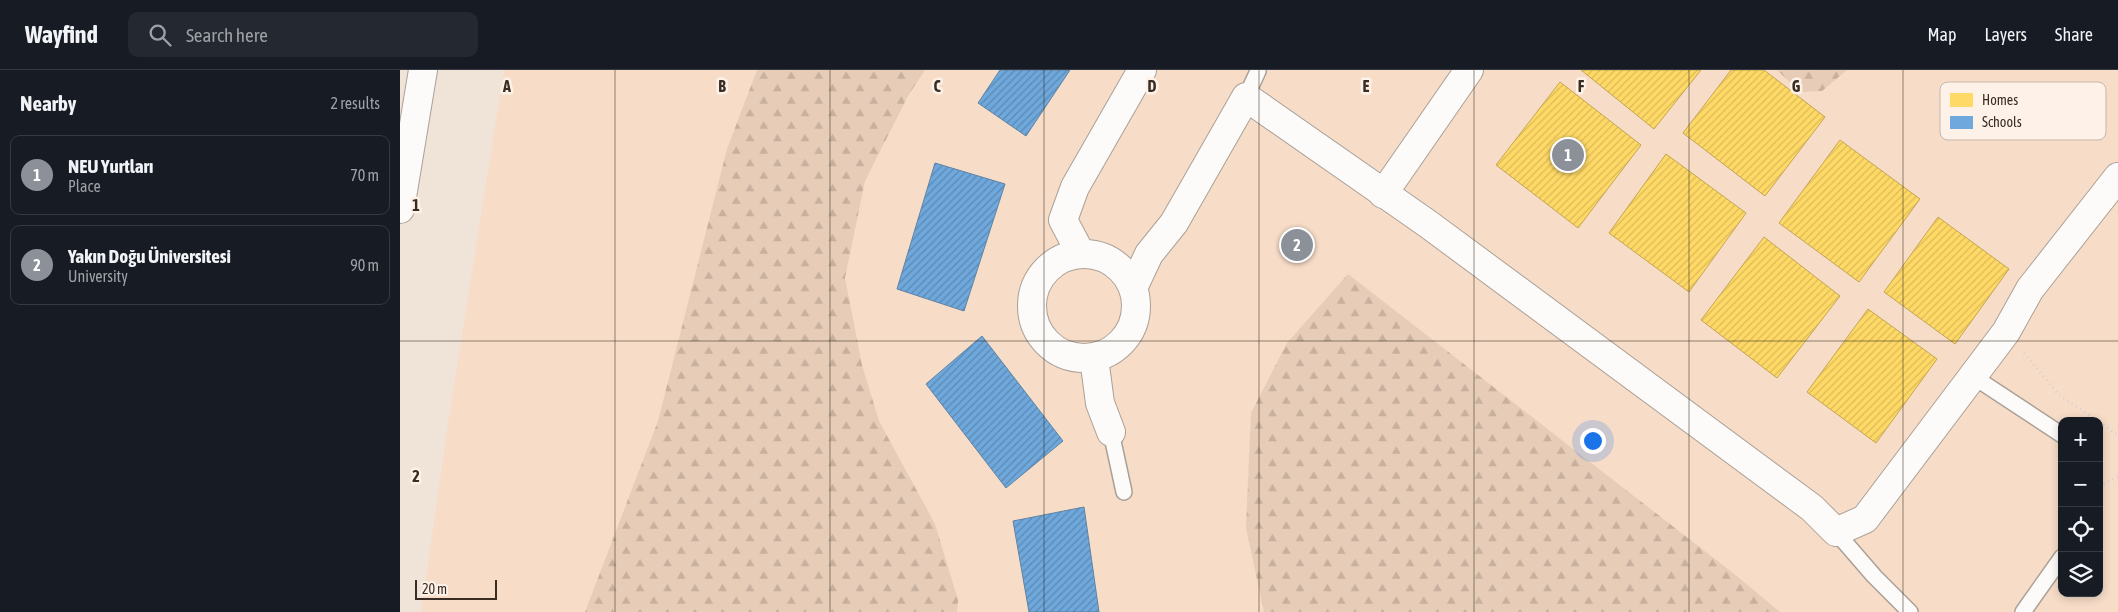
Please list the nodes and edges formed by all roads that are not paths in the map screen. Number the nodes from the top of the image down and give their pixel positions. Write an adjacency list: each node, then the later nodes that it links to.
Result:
1 (423, 70): 8 (main road)
2 (1142, 70): 9 (main road)
3 (1469, 70): 7 (main road)
4 (1258, 71): 5 (lane)
5 (1246, 97): 7 (main road); 10 (main road)
6 (2118, 177): 12 (main road)
7 (1383, 194): 16 (main road)
8 (400, 209)
9 (1081, 254): 10 (main road); 11 (main road)
10 (1133, 288): 11 (main road)
11 (1094, 358): 13 (main road)
12 (1974, 377): 14 (lane); 16 (main road)
13 (1111, 432): 15 (lane)
14 (2058, 432)
15 (1124, 492)
16 (1836, 532): 18 (lane)
17 (2058, 563): 19 (lane)
18 (1910, 612)
19 (2023, 612)

